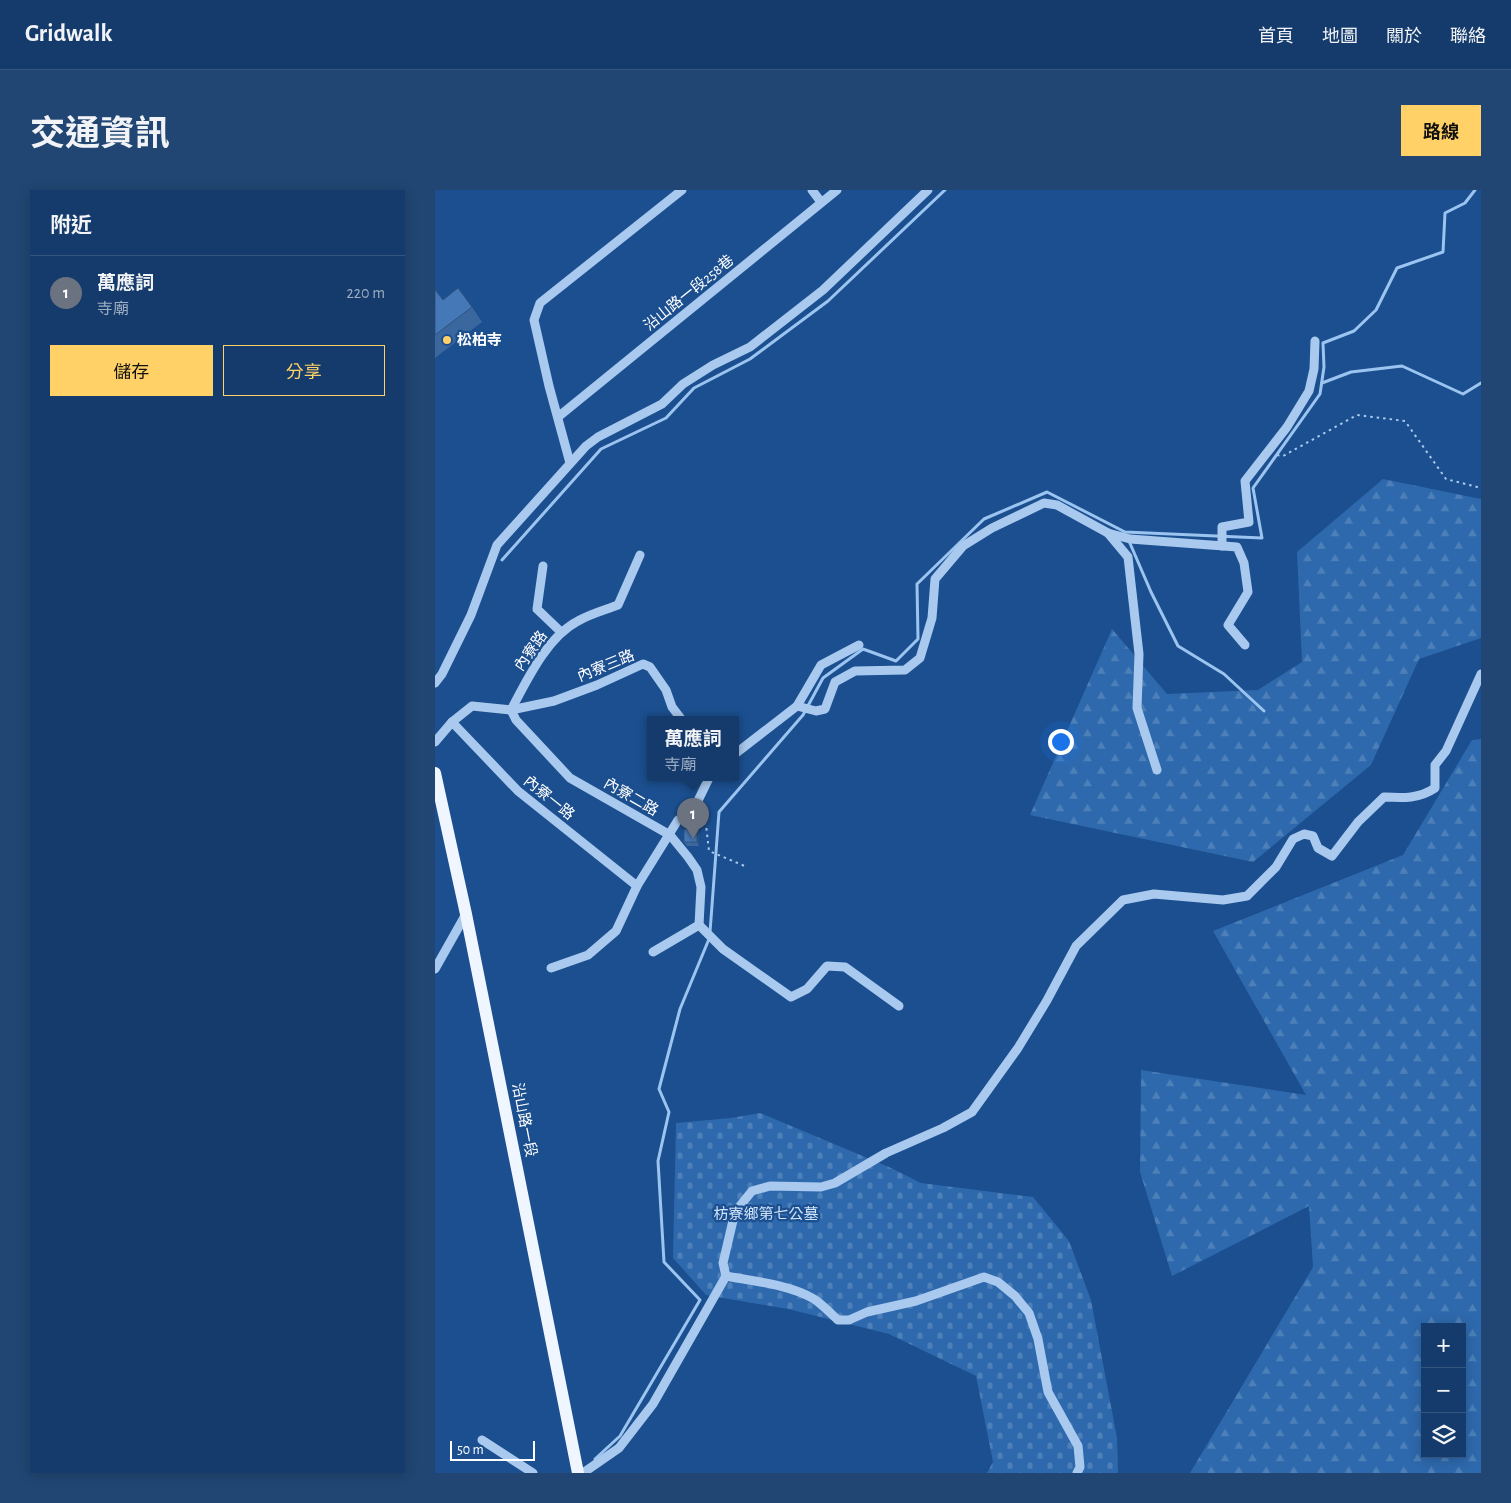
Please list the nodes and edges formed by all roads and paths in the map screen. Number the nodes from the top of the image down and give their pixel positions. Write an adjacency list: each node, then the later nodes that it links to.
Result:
1 (682, 190): 7 (street)
2 (812, 190): 5 (street)
3 (837, 190): 5 (street, 沿山路一段258巷)
4 (928, 190): 9 (street)
5 (821, 202): 7 (street, 沿山路一段258巷)
6 (1315, 341): 12 (street)
7 (558, 417): 9 (street)
8 (1283, 456): 10 (path)
9 (571, 463): 19 (street)
10 (1481, 488)
11 (1108, 533): 12 (street); 20 (street); 26 (street)
12 (1222, 543): 17 (street)
13 (640, 556): 15 (street, 內寮路)
14 (543, 566): 15 (street)
15 (561, 632): 21 (street, 內寮路)
16 (859, 645): 20 (street)
17 (1245, 645)
18 (1481, 674): 39 (street)
19 (435, 683)
20 (798, 706): 25 (street)
21 (511, 710): 22 (street, 內寮三路); 23 (street); 30 (street, 內寮二路)
22 (679, 716)
23 (452, 722): 24 (street); 32 (street, 內寮一路)
24 (435, 742)
25 (739, 751)
26 (1157, 770)
27 (435, 773): 33 (main road, 沿山路一段)
28 (708, 781): 29 (street)
29 (693, 811): 30 (street); 31 (path)
30 (670, 835): 32 (street); 34 (street, 內寮二路)
31 (747, 867)
32 (637, 886): 36 (street)
33 (466, 914): 37 (street); 42 (main road, 沿山路一段)
34 (701, 926): 35 (street); 38 (street)
35 (653, 952)
36 (551, 968)
37 (435, 969)
38 (899, 1006)
39 (726, 1276): 43 (street); 44 (street)
40 (482, 1440): 41 (street)
41 (533, 1473)
42 (578, 1473)
43 (583, 1473)
44 (1077, 1473)

